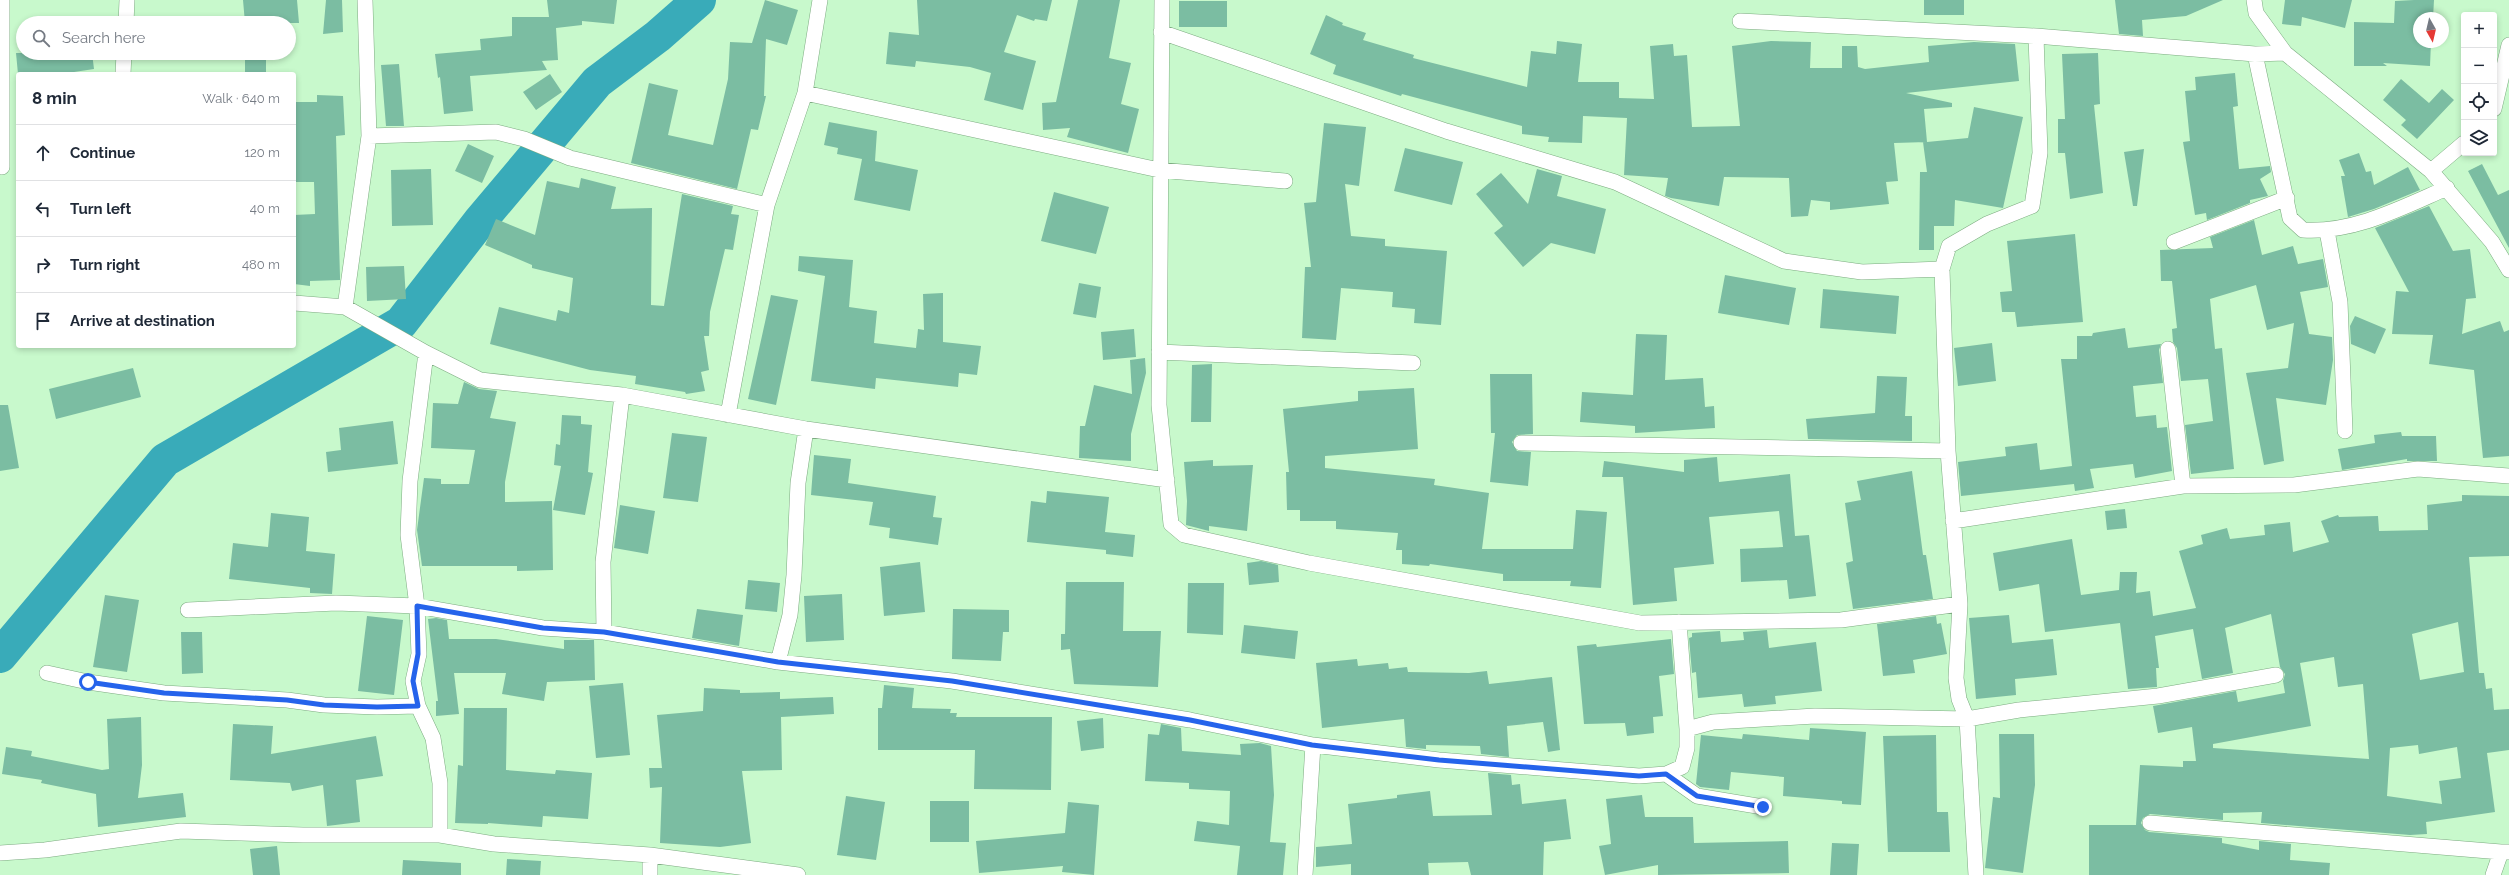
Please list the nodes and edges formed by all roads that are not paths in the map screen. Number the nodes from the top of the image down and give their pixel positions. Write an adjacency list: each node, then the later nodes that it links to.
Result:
1 (2, 0): 20 (street)
2 (127, 0): 7 (street)
3 (365, 0): 18 (street)
4 (820, 0): 16 (street)
5 (1162, 0): 9 (street)
6 (2254, 0): 12 (street)
7 (126, 16)
8 (1740, 21): 10 (street)
9 (1161, 32): 21 (street); 29 (street)
10 (2036, 36): 13 (street); 29 (street)
11 (2509, 45): 17 (street)
12 (2285, 53): 13 (street); 22 (street)
13 (2255, 54): 25 (street)
14 (124, 60): 15 (street)
15 (123, 72)
16 (805, 93): 21 (street); 26 (street)
17 (2497, 96)
18 (369, 136): 26 (street); 32 (street)
19 (2461, 146): 22 (street)
20 (2, 167)
21 (1159, 170): 23 (street); 34 (street)
22 (2431, 171): 24 (street)
23 (1285, 181)
24 (2447, 188): 27 (street); 30 (street)
25 (2287, 198): 27 (street); 28 (street)
26 (767, 205): 38 (street)
27 (2327, 231): 40 (street)
28 (2174, 242)
29 (1942, 269): 42 (street)
30 (2509, 270)
31 (296, 303): 32 (street)
32 (345, 307): 35 (street)
33 (2168, 348): 45 (street)
34 (1159, 352): 36 (street); 44 (street)
35 (426, 353): 37 (street); 48 (street)
36 (1413, 363)
37 (622, 395): 38 (street); 51 (street)
38 (728, 415): 39 (street)
39 (806, 429): 44 (street); 52 (street)
40 (2345, 430)
41 (1521, 443): 42 (street)
42 (1948, 450): 46 (street)
43 (2509, 476): 45 (street)
44 (1167, 480): 50 (street)
45 (2183, 486): 46 (street)
46 (1953, 521): 47 (street)
47 (1960, 604): 50 (street); 56 (street)
48 (417, 606): 49 (street); 51 (street); 55 (street)
49 (188, 610)
50 (1679, 622): 57 (street)
51 (604, 632): 52 (street)
52 (778, 662): 58 (street)
53 (47, 673): 55 (street)
54 (2276, 675): 56 (street)
55 (418, 706): 62 (street)
56 (1967, 719): 57 (street); 66 (street)
57 (1687, 729): 59 (street)
58 (1312, 745): 59 (street); 69 (street)
59 (1666, 774): 60 (street)
60 (1763, 807)
61 (2150, 823): 63 (street)
62 (440, 836): 64 (street); 65 (street)
63 (2505, 852): 70 (street)
64 (0, 853)
65 (650, 855): 67 (street); 68 (street)
66 (1981, 874)
67 (650, 875)
68 (798, 875)
69 (1305, 875)
70 (2494, 875)

